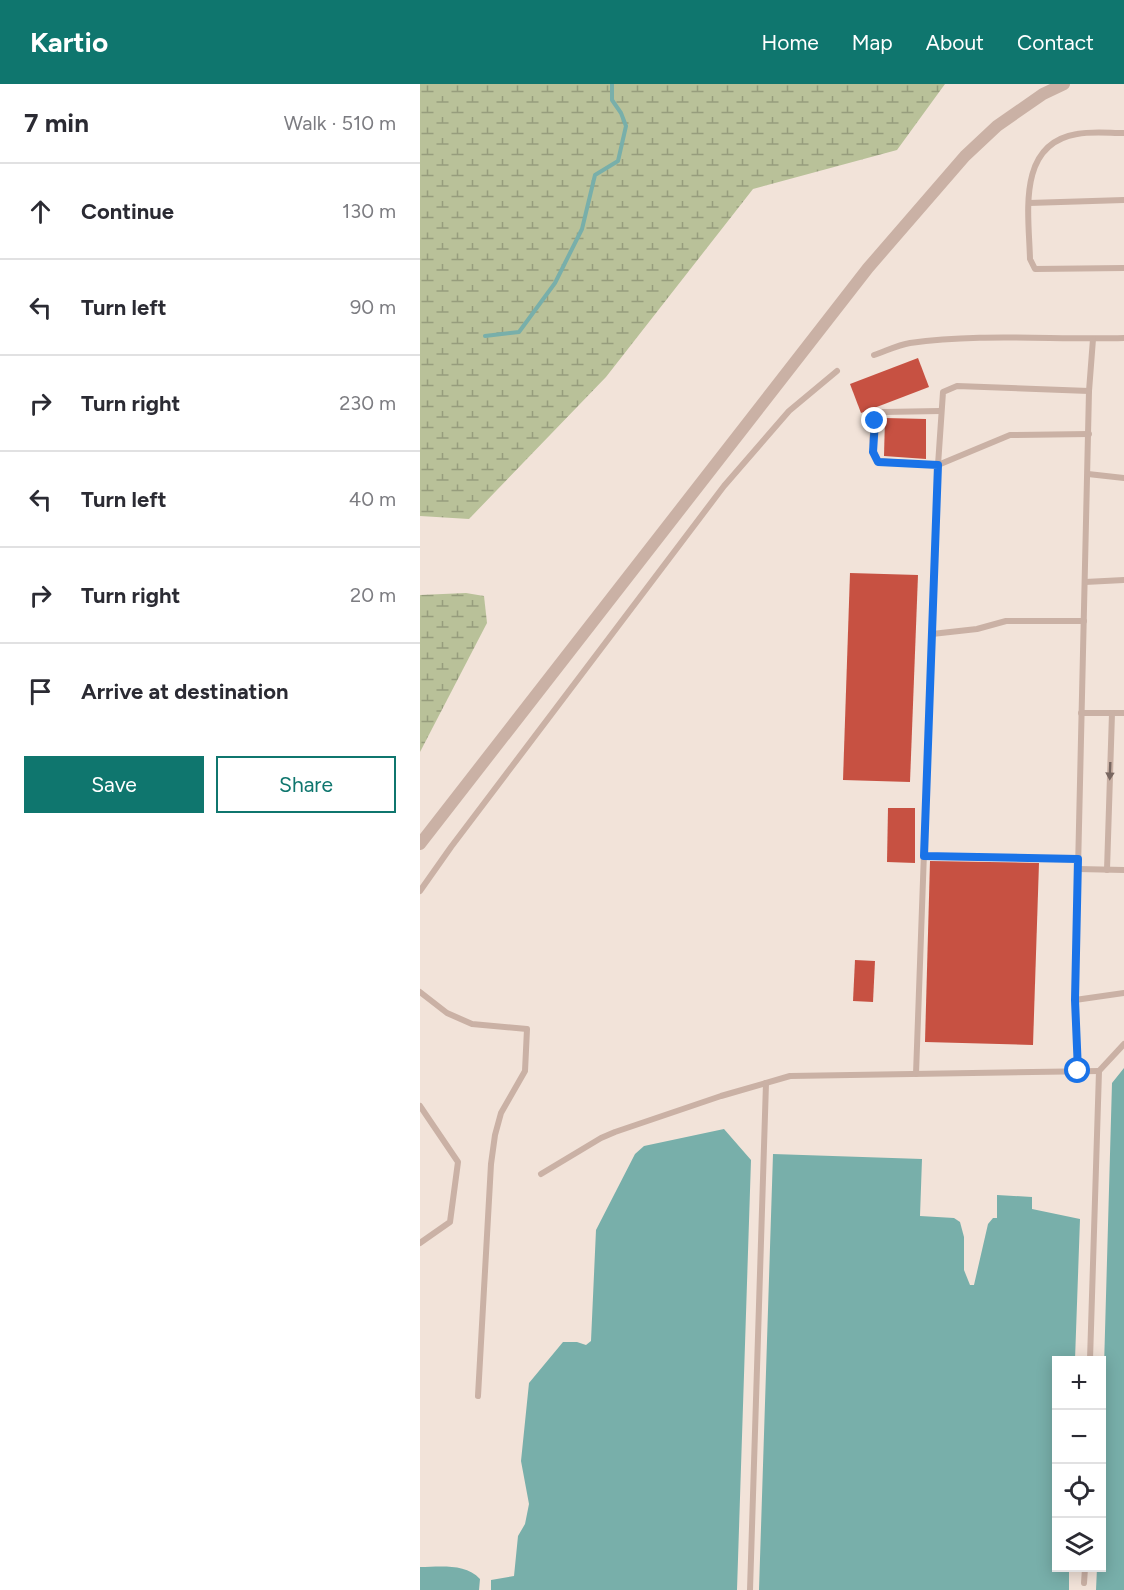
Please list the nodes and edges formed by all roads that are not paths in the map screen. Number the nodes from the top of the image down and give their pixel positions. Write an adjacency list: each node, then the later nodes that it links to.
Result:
1 (1064, 84): 23 (street)
2 (1124, 133): 4 (lane)
3 (1124, 200): 4 (lane)
4 (1029, 203): 5 (lane)
5 (1124, 268)
6 (1124, 338): 7 (lane)
7 (1093, 339): 8 (lane); 10 (lane)
8 (874, 355)
9 (837, 371): 29 (lane)
10 (1089, 391): 11 (lane); 12 (lane)
11 (940, 411): 13 (lane); 13 (lane)
12 (1089, 434): 13 (lane); 14 (lane)
13 (938, 465): 19 (lane)
14 (1088, 474): 15 (lane); 17 (lane)
15 (1124, 478)
16 (1124, 580): 17 (lane)
17 (1085, 582): 18 (lane)
18 (1084, 621): 19 (lane); 20 (lane)
19 (932, 634): 24 (lane)
20 (1081, 713): 21 (lane); 25 (lane)
21 (1112, 713): 22 (lane); 27 (lane, one-way to 27)
22 (1124, 713)
23 (420, 844)
24 (924, 856): 25 (lane); 36 (lane)
25 (1078, 859): 26 (lane)
26 (1078, 869): 27 (lane); 32 (lane)
27 (1107, 870): 28 (lane)
28 (1124, 870)
29 (420, 891)
30 (420, 992): 42 (lane)
31 (1124, 993): 32 (lane)
32 (1075, 1000): 34 (lane)
33 (1124, 1044): 35 (lane)
34 (1078, 1071): 35 (lane); 36 (lane)
35 (1098, 1071): 41 (lane)
36 (916, 1074): 37 (lane)
37 (766, 1083): 39 (lane); 45 (lane)
38 (420, 1106): 40 (lane)
39 (541, 1174)
40 (420, 1243)
41 (1090, 1356)
42 (478, 1396)
43 (1084, 1572): 44 (lane)
44 (1084, 1583)
45 (750, 1590)

